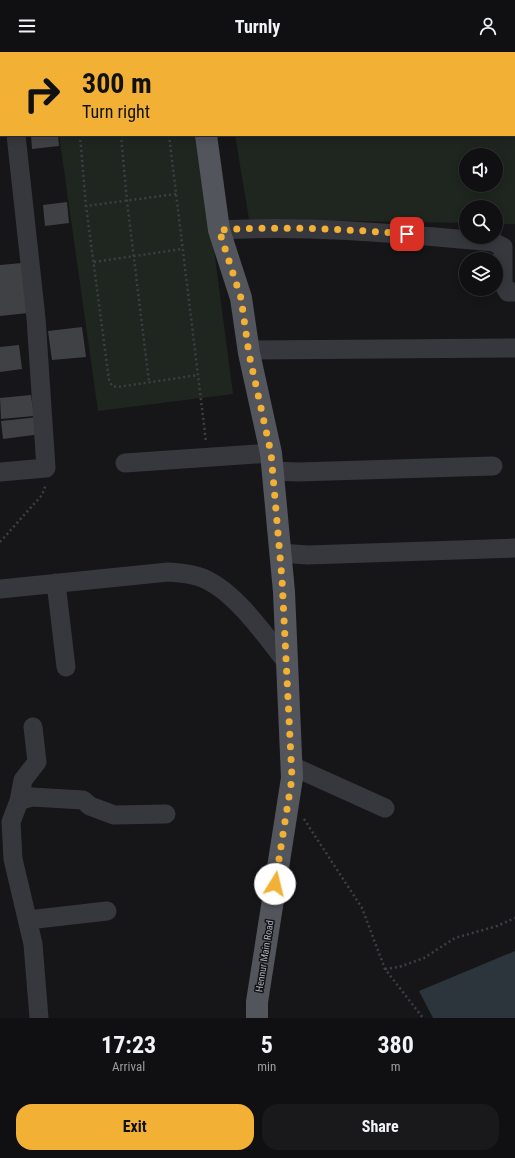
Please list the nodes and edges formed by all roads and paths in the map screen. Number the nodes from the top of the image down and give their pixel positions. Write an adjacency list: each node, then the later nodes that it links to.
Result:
1 (16, 136): 22 (street)
2 (80, 136): 8 (path)
3 (121, 136): 7 (path)
4 (168, 136): 6 (path)
5 (206, 136): 9 (main road, Hennur Main Road)
6 (176, 194): 7 (path); 10 (path)
7 (127, 201): 8 (path); 11 (path)
8 (86, 206): 12 (path)
9 (219, 230): 13 (street); 15 (main road, Hennur Main Road)
10 (183, 249): 11 (path); 16 (path)
11 (134, 257): 12 (path); 17 (path)
12 (94, 262): 17 (path)
13 (515, 292)
14 (515, 348): 15 (street)
15 (249, 350): 19 (main road, Hennur Main Road)
16 (198, 375): 17 (path); 18 (path)
17 (149, 382)
18 (208, 457): 19 (street); 20 (street)
19 (272, 462): 21 (street); 26 (main road, Hennur Main Road)
20 (125, 463)
21 (493, 466)
22 (46, 468): 23 (street); 24 (path)
23 (0, 472)
24 (0, 542)
25 (515, 548): 26 (street)
26 (280, 553): 29 (main road, Hennur Main Road)
27 (56, 584): 28 (street); 29 (street); 30 (street)
28 (0, 589)
29 (288, 664): 32 (main road, Hennur Main Road)
30 (66, 666)
31 (33, 727): 34 (street)
32 (292, 766): 33 (main road, Hennur Main Road); 35 (street)
33 (289, 796): 40 (path); 42 (main road, Hennur Main Road)
34 (19, 801): 36 (street); 39 (street)
35 (385, 808)
36 (166, 814)
37 (107, 911): 39 (street)
38 (515, 918): 40 (path)
39 (28, 920): 41 (street)
40 (385, 969): 43 (path)
41 (39, 1018)
42 (257, 1018)
43 (423, 1018)

